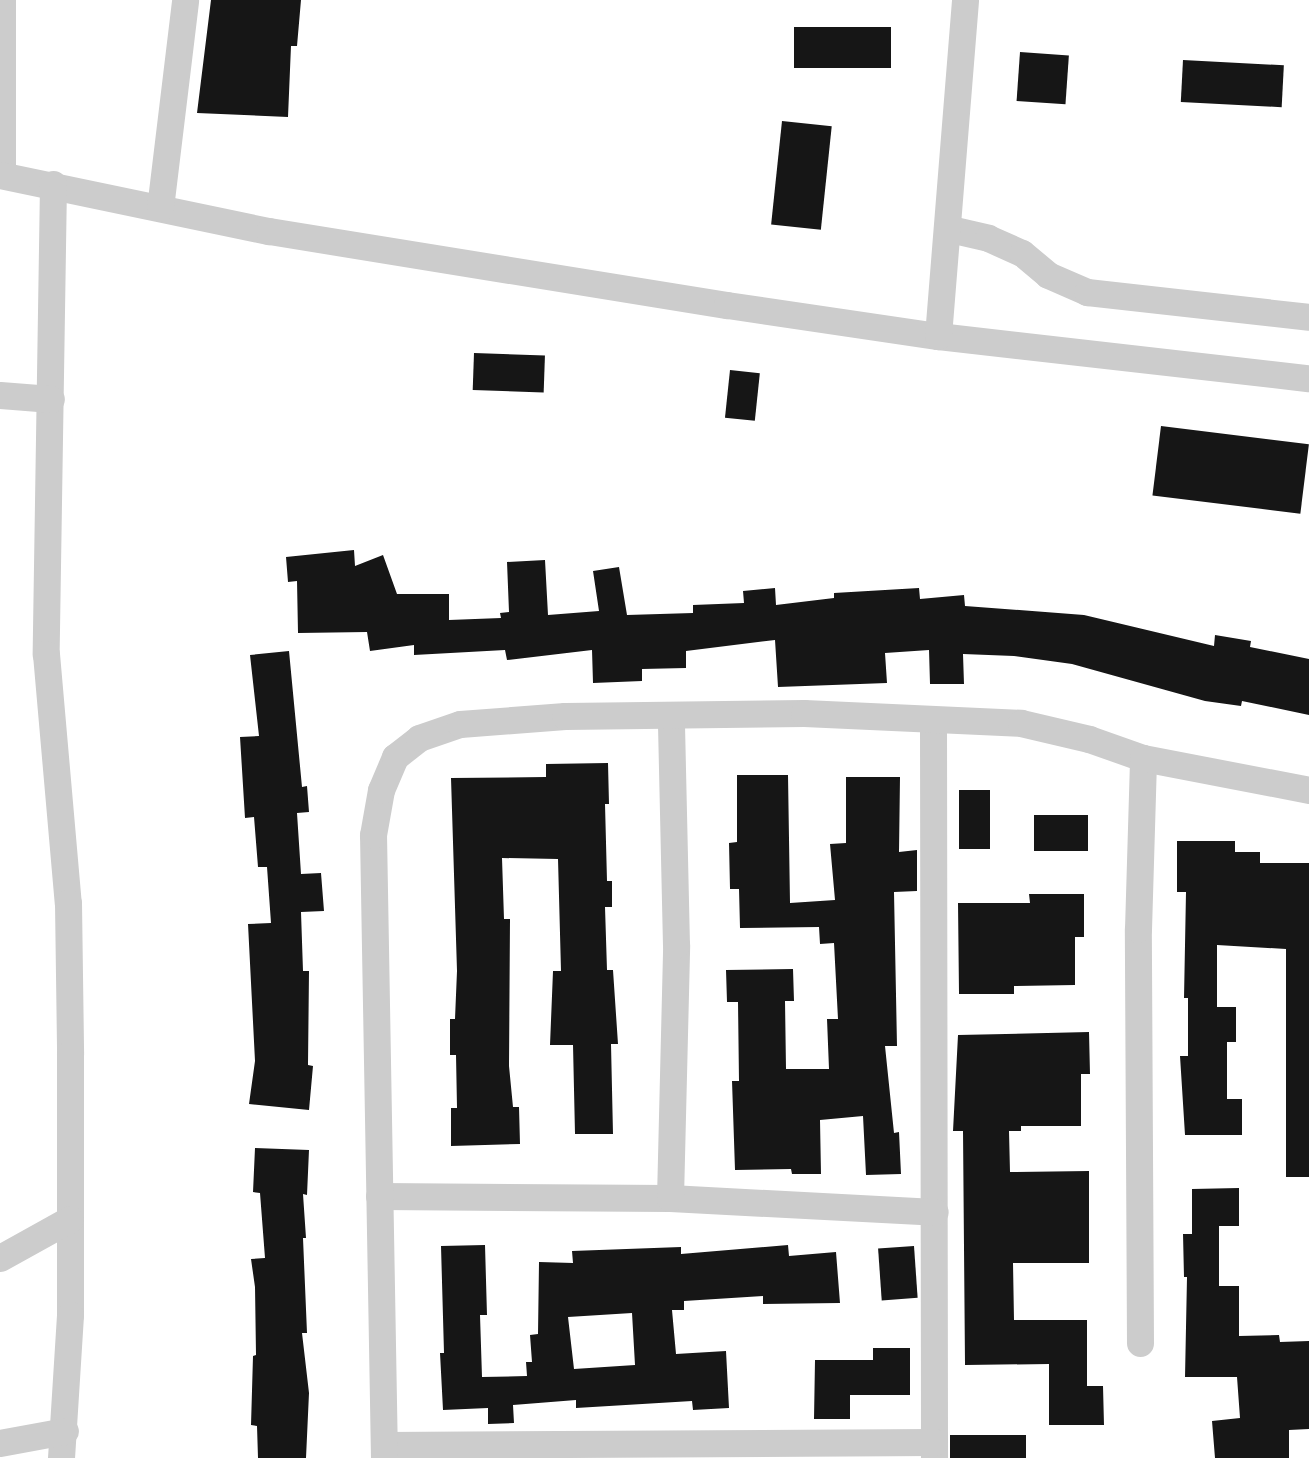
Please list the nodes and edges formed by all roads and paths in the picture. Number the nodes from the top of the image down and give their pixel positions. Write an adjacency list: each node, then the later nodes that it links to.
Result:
1 (2, 0): 4 (street)
2 (185, 0): 6 (street)
3 (964, 0): 7 (street)
4 (1, 175): 5 (street)
5 (53, 184): 6 (street); 12 (street)
6 (160, 208): 9 (street)
7 (950, 229): 8 (street); 9 (street)
8 (1309, 317)
9 (938, 336): 10 (street)
10 (1309, 378)
11 (0, 395): 12 (street)
12 (51, 399): 20 (street)
13 (671, 717): 14 (street); 17 (street); 18 (street)
14 (933, 721): 15 (street); 19 (street)
15 (1143, 758): 16 (street); 22 (street)
16 (1309, 790)
17 (379, 1196): 18 (street); 26 (street)
18 (670, 1198): 19 (street)
19 (935, 1212): 25 (street)
20 (70, 1219): 21 (street); 23 (street)
21 (0, 1258)
22 (1140, 1343)
23 (65, 1431): 24 (street); 27 (street)
24 (0, 1443)
25 (934, 1450): 26 (street)
26 (384, 1451)
27 (61, 1458)

